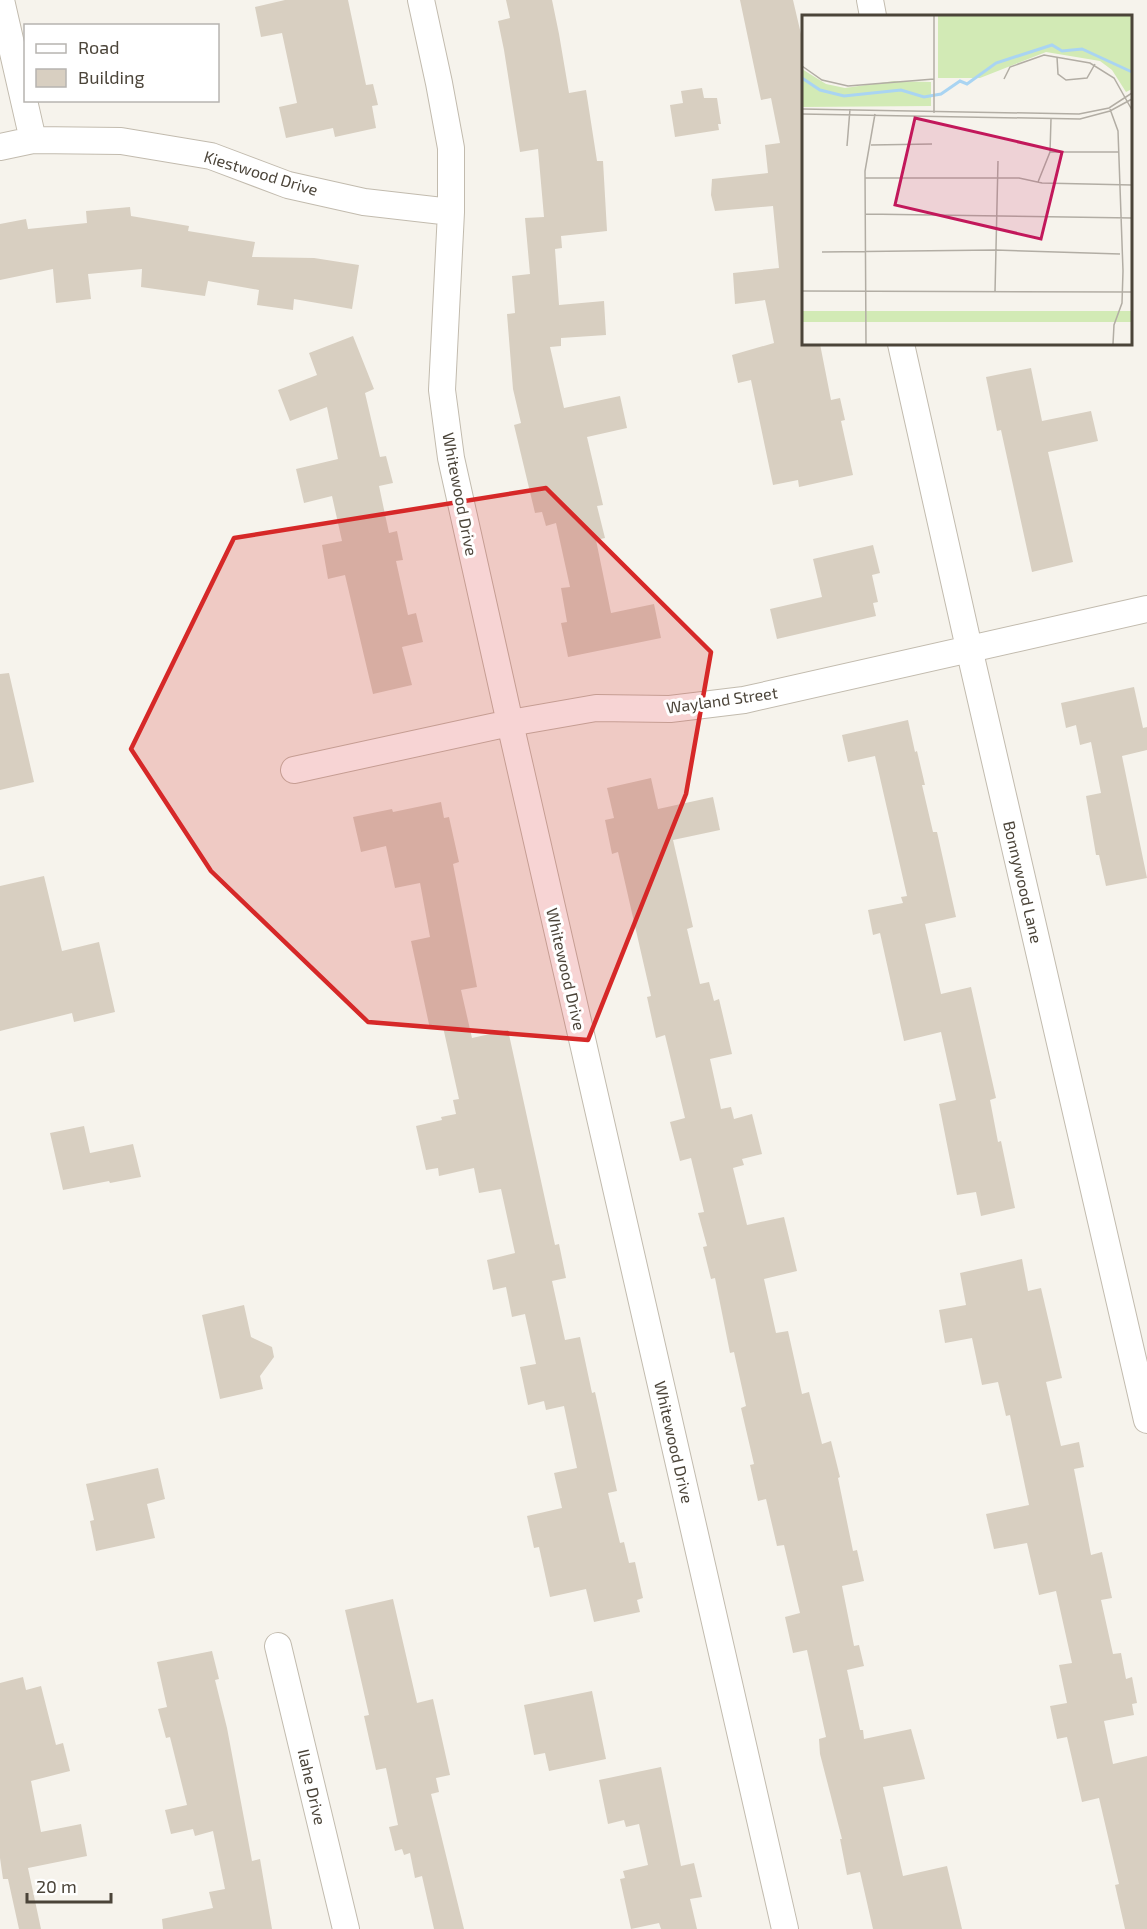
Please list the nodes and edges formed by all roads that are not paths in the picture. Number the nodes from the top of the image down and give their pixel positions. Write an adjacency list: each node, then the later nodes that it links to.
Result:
1 (1, 0): 5 (street)
2 (421, 0): 9 (street, Whitewood Drive)
3 (870, 0): 4 (street)
4 (873, 15)
5 (24, 101)
6 (24, 102): 7 (street)
7 (33, 140): 8 (street, Kiestwood Drive); 9 (street, Kiestwood Drive)
8 (0, 147)
9 (451, 212): 13 (street, Whitewood Drive)
10 (901, 345): 12 (street, Bonnywood Lane)
11 (1147, 609): 12 (street, Wayland Street)
12 (969, 648): 13 (street, Wayland Street); 15 (street, Bonnywood Lane)
13 (510, 723): 14 (street, Wayland Street); 18 (street, Whitewood Drive)
14 (294, 770)
15 (1147, 1420)
16 (278, 1646): 17 (street, Ilahe Drive)
17 (346, 1929)
18 (785, 1929)

